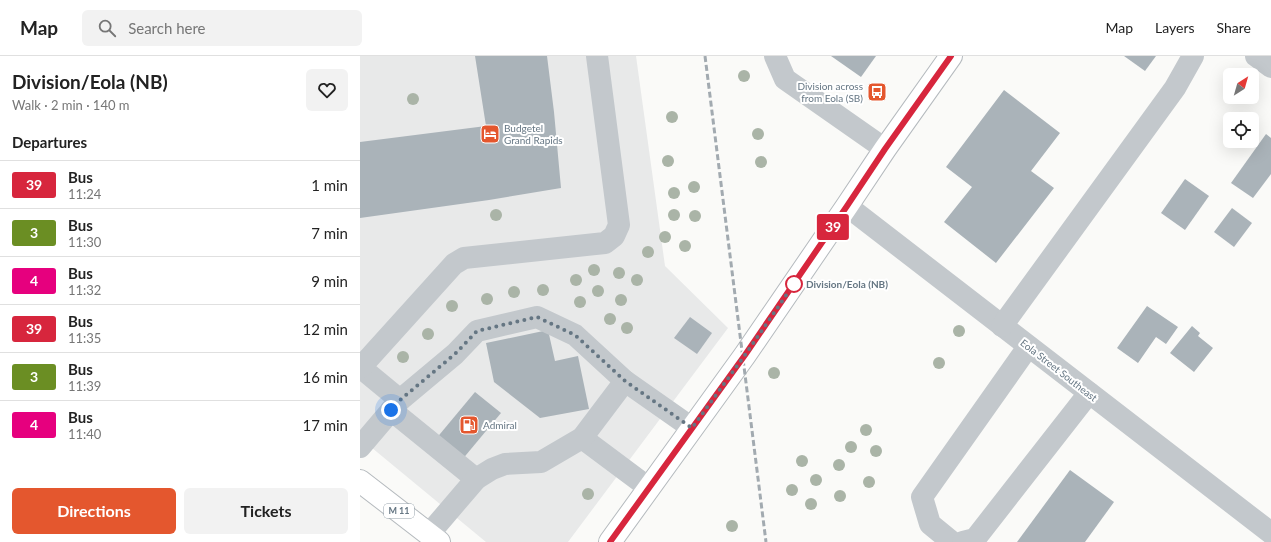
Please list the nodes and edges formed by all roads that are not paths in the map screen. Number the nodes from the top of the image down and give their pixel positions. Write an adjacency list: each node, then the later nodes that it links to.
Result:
1 (597, 56): 11 (street)
2 (775, 56): 7 (street)
3 (951, 56): 7 (main road)
4 (1193, 56): 9 (street)
5 (1256, 56): 6 (street)
6 (1271, 67)
7 (885, 149): 8 (main road)
8 (847, 206): 9 (street, Eola Street Southeast); 15 (main road)
9 (1002, 326): 10 (street, Eola Street Southeast)
10 (1028, 347): 13 (street, Eola Street Southeast); 24 (street)
11 (360, 367): 14 (street)
12 (625, 381): 14 (street); 15 (street); 16 (street)
13 (1089, 393): 21 (street, Eola Street Southeast); 25 (street)
14 (396, 405): 17 (street); 18 (street)
15 (692, 428): 20 (main road)
16 (582, 438): 18 (street); 20 (street)
17 (360, 447)
18 (476, 479): 22 (street)
19 (360, 481): 22 (main road, M 11)
20 (649, 488): 23 (main road)
21 (1271, 533)
22 (434, 538)
23 (610, 542)
24 (952, 542)
25 (963, 542)

